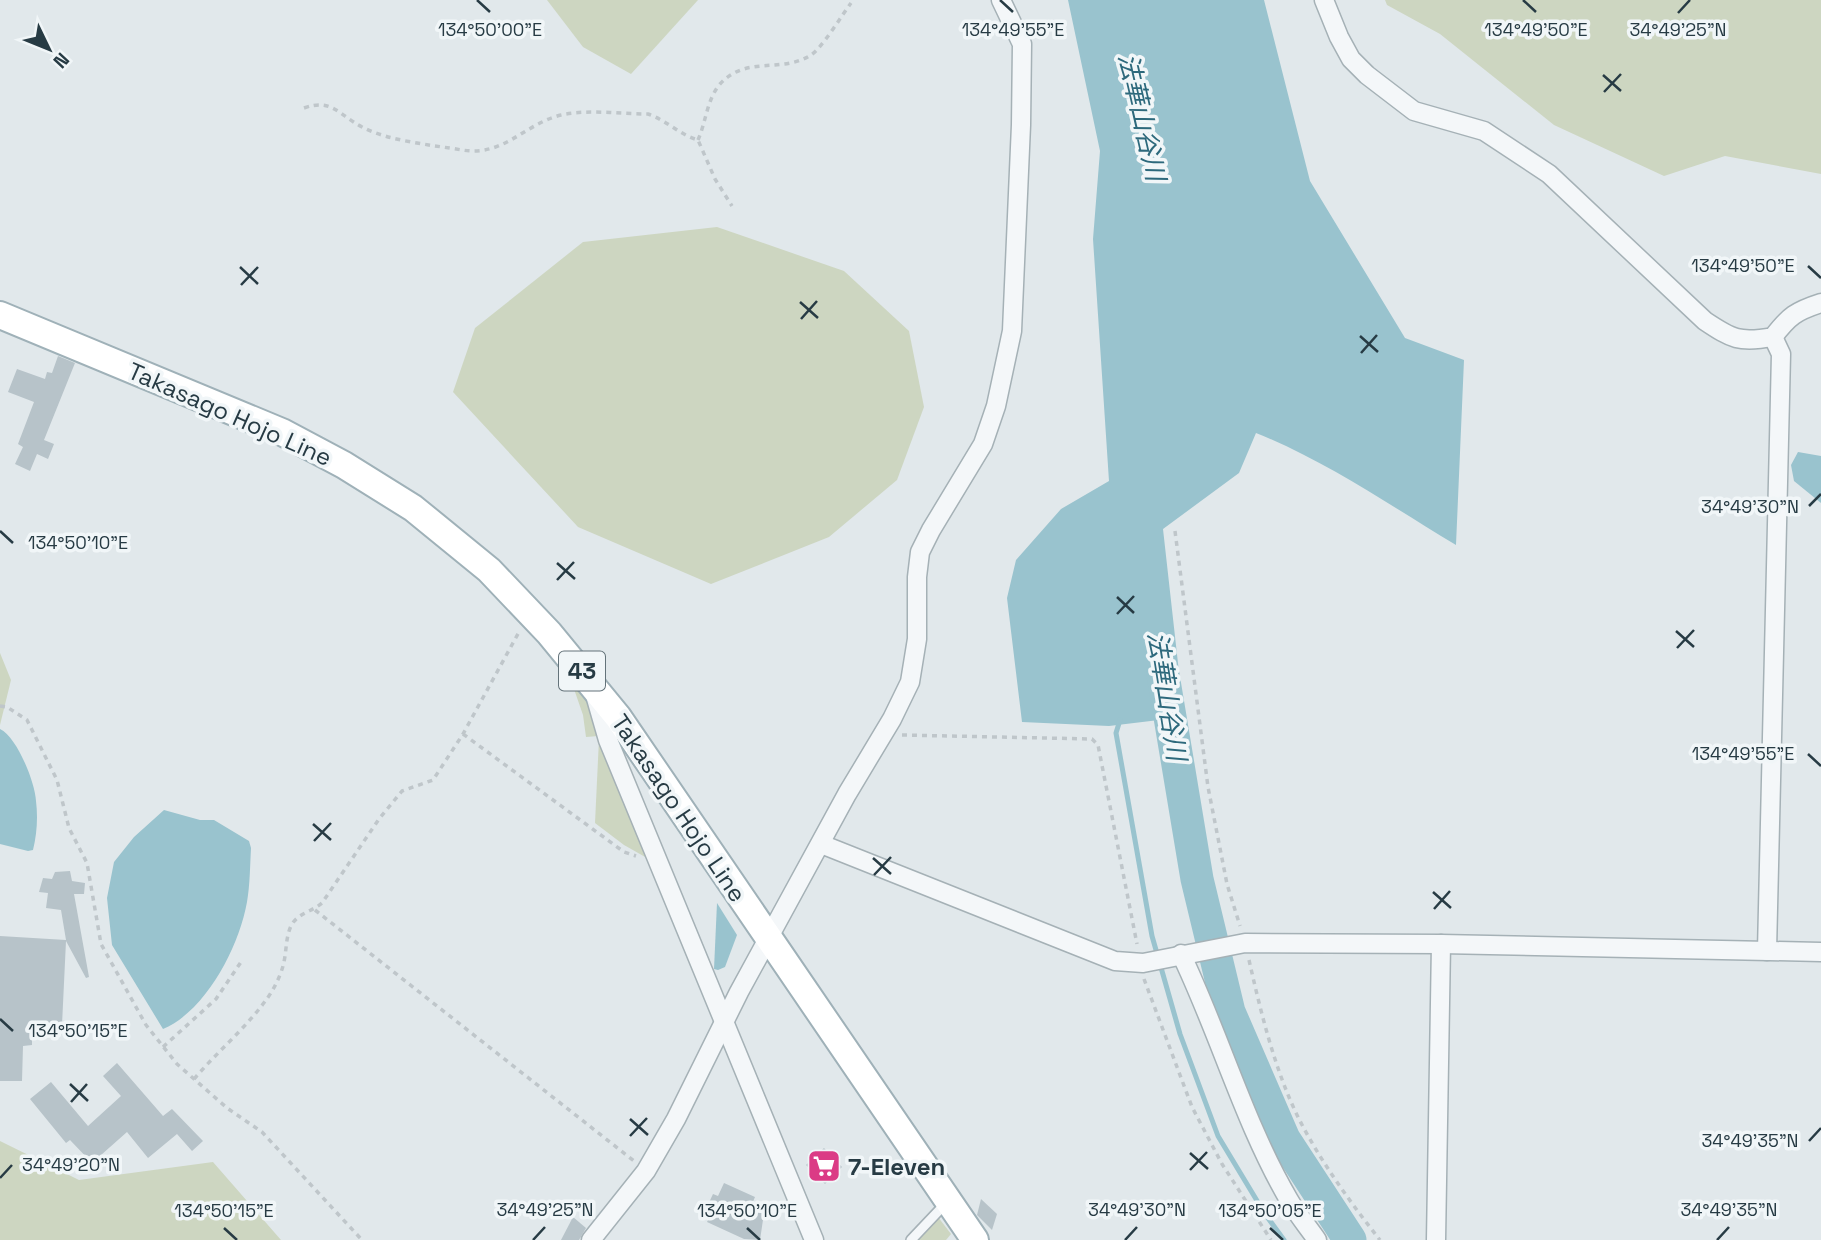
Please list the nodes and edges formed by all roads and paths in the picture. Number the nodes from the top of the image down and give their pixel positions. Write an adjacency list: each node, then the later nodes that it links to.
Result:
1 (1001, 0): 15 (street)
2 (1324, 0): 9 (street)
3 (851, 3): 5 (path)
4 (304, 108): 5 (path)
5 (698, 140): 6 (path)
6 (732, 206)
7 (1821, 303): 9 (street)
8 (0, 315): 11 (main road, Takasago Hojo Line / 43)
9 (1773, 337): 22 (street)
10 (1175, 531): 20 (path)
11 (530, 612): 12 (main road, Takasago Hojo Line / 43); 14 (path)
12 (592, 683): 17 (street); 19 (main road, Takasago Hojo Line / 43)
13 (0, 706): 28 (path)
14 (463, 734): 17 (path); 18 (path)
15 (882, 735): 16 (street); 26 (path)
16 (821, 844): 19 (street); 26 (street)
17 (660, 866): 27 (street)
18 (314, 910): 29 (path); 30 (path)
19 (768, 939): 27 (street); 31 (main road, Takasago Hojo Line / 43)
20 (1245, 943): 21 (street); 24 (street); 39 (path)
21 (1441, 944): 22 (street); 40 (street)
22 (1767, 951): 23 (street)
23 (1821, 952)
24 (1174, 955): 26 (street); 38 (street)
25 (241, 962): 28 (path)
26 (1140, 963): 37 (path)
27 (724, 1020): 30 (street); 34 (street)
28 (163, 1048): 29 (path)
29 (194, 1079): 33 (path)
30 (646, 1171): 32 (street)
31 (948, 1201): 35 (lane); 36 (main road, Takasago Hojo Line / 43)
32 (594, 1239)
33 (362, 1240)
34 (814, 1240)
35 (911, 1240)
36 (975, 1240)
37 (1270, 1240)
38 (1317, 1240)
39 (1380, 1240)
40 (1436, 1240)

